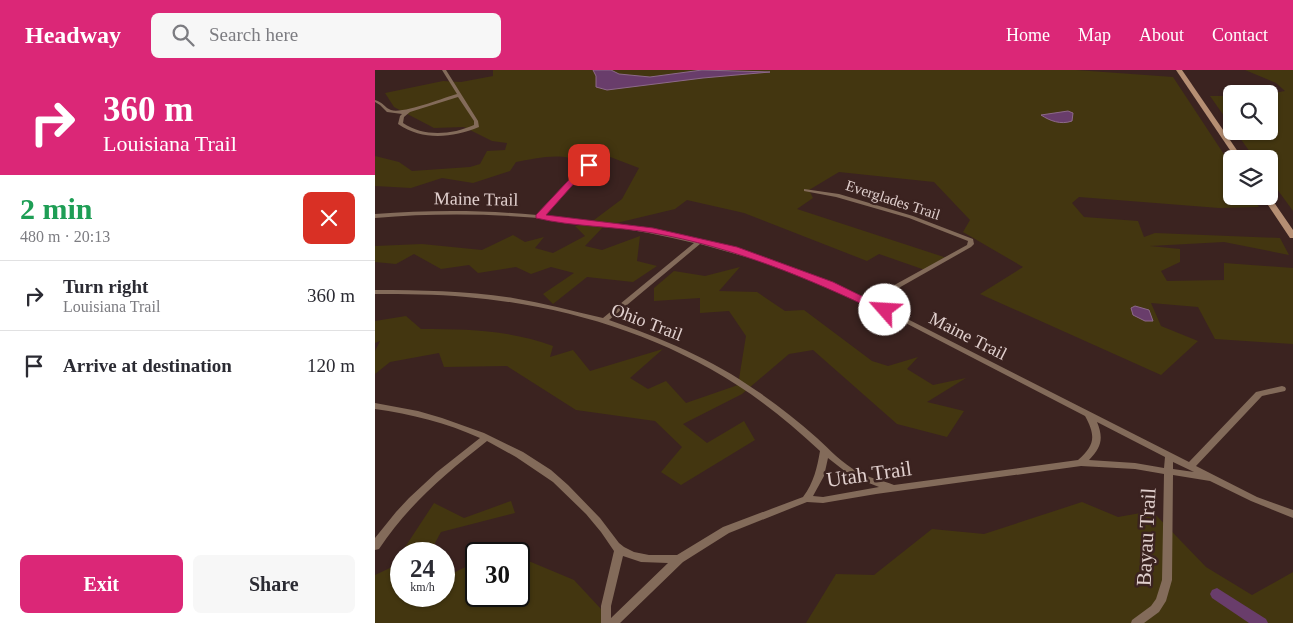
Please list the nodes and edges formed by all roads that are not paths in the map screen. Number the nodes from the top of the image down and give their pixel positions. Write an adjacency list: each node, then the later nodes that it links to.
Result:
1 (444, 70): 3 (street)
2 (1179, 70): 6 (main road)
3 (459, 95): 5 (street); 5 (street)
4 (375, 101): 5 (street)
5 (407, 112)
6 (1234, 150)
7 (600, 160): 11 (street)
8 (806, 190): 15 (street, Everglades Trail)
9 (1272, 205): 12 (main road)
10 (375, 216): 11 (street, Maine Trail)
11 (539, 216): 13 (street, Maine Trail)
12 (1293, 236)
13 (700, 241): 15 (street, Maine Trail); 16 (street)
14 (375, 292): 16 (street, Ohio Trail)
15 (869, 302): 19 (street, Maine Trail)
16 (604, 320): 21 (street, Ohio Trail)
17 (1282, 389): 24 (street)
18 (375, 406): 20 (street)
19 (1089, 414): 22 (street, Maine Trail); 23 (street)
20 (486, 438): 30 (street); 31 (street)
21 (825, 450): 27 (street, Ohio Trail); 28 (street)
22 (1169, 456): 24 (street, Maine Trail); 25 (street)
23 (1081, 463): 25 (street, Utah Trail); 27 (street, Utah Trail)
24 (1191, 466): 26 (street, Maine Trail)
25 (1168, 471): 26 (street, Utah Trail); 35 (street, Bayau Trail)
26 (1214, 479): 29 (street, Maine Trail)
27 (897, 489): 28 (street, Utah Trail)
28 (806, 499): 32 (street, Utah Trail)
29 (1291, 514)
30 (375, 546)
31 (619, 550): 32 (street); 33 (street)
32 (679, 558): 34 (street, Utah Trail)
33 (606, 623)
34 (613, 623)
35 (1136, 623)

